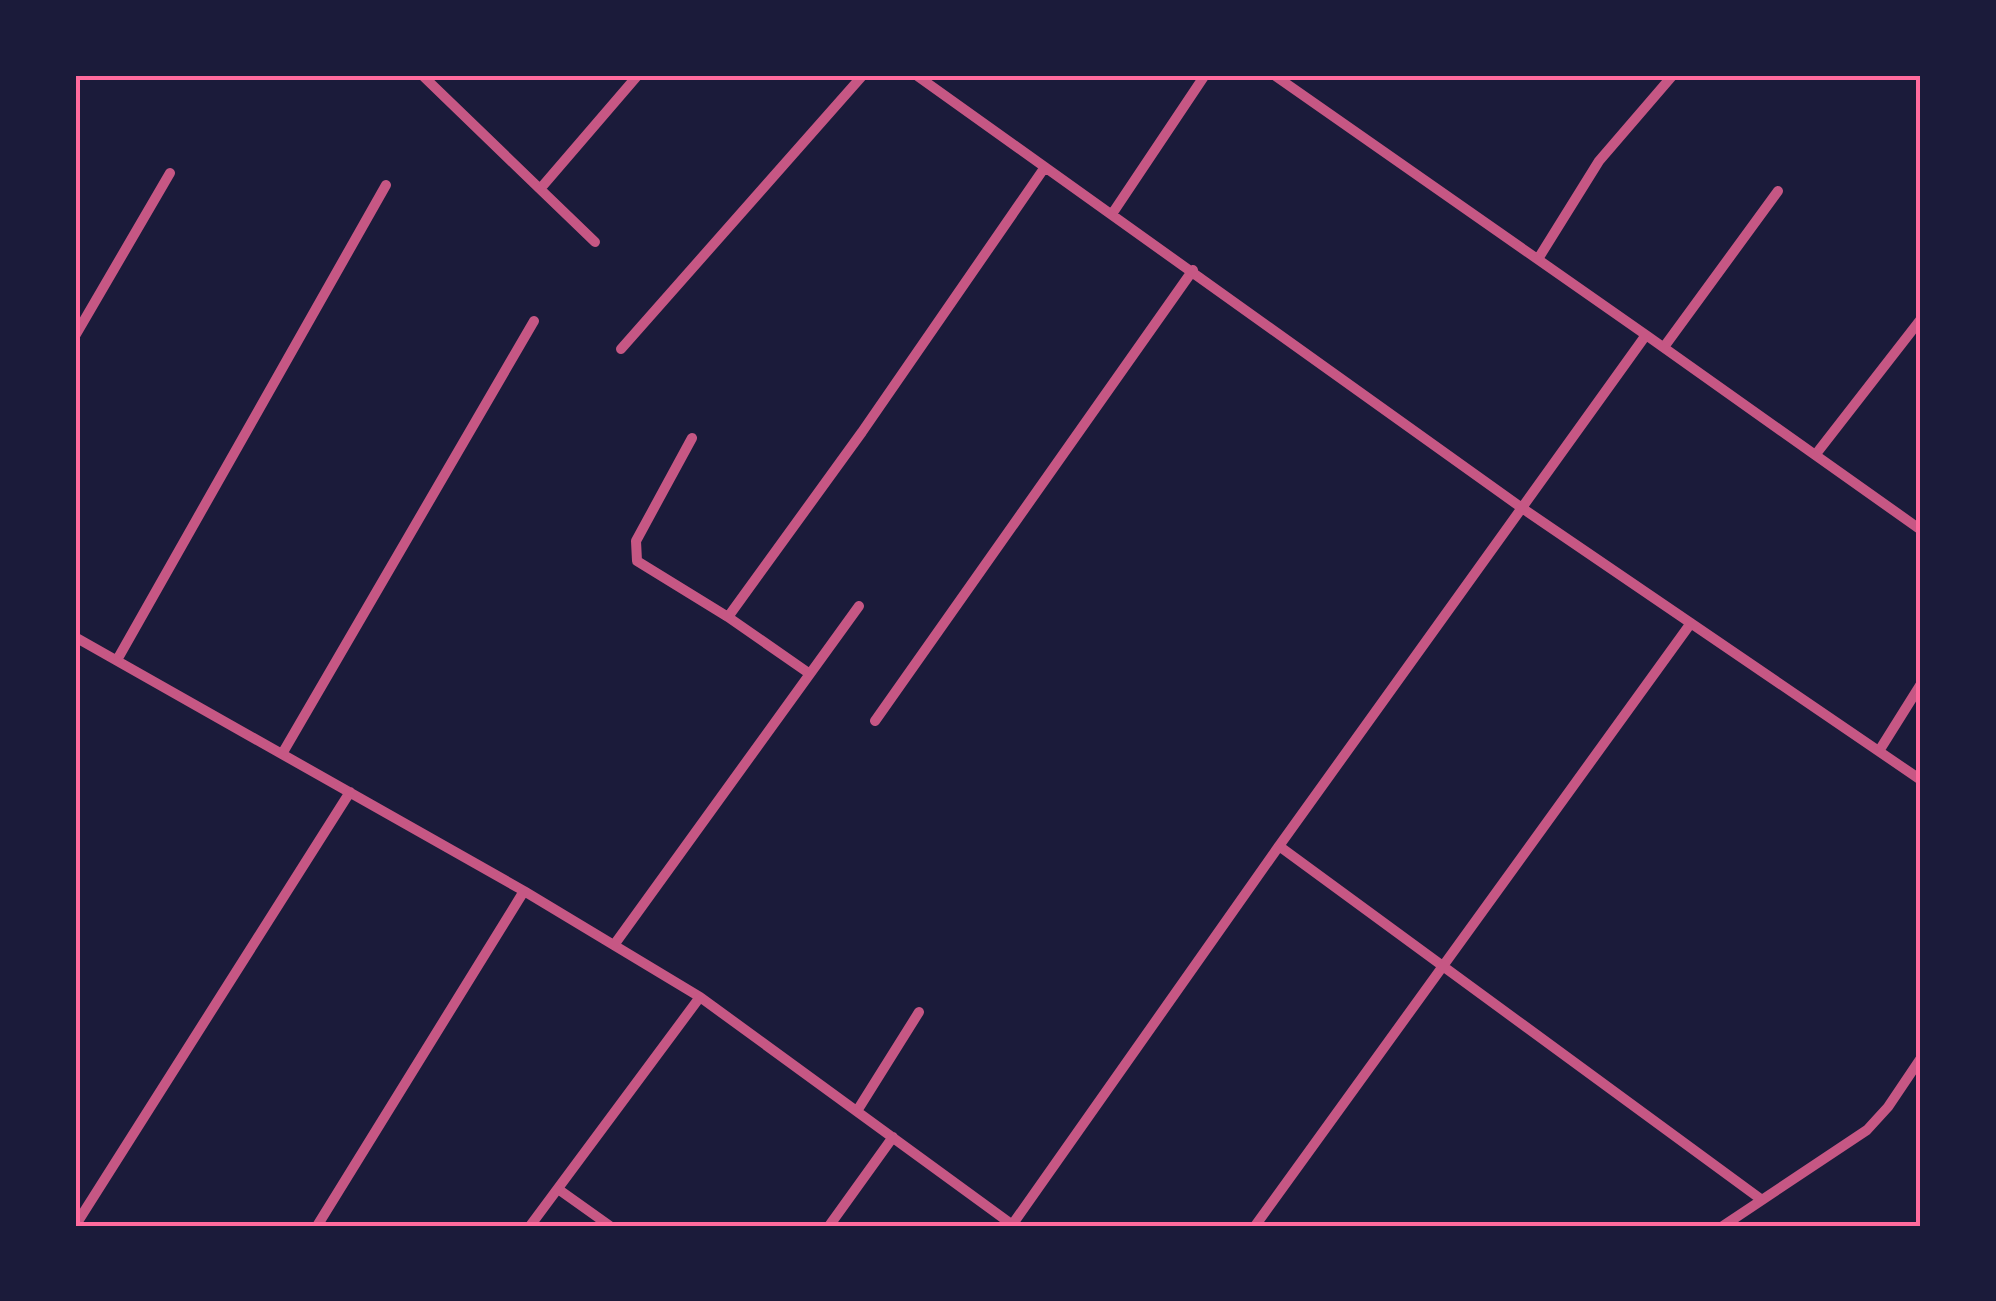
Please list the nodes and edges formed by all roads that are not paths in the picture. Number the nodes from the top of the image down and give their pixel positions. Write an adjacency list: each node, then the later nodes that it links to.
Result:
1 (422, 75): 11 (street)
2 (638, 75): 11 (street)
3 (863, 75): 22 (street)
4 (916, 75): 8 (street)
5 (1205, 75): 13 (street)
6 (1274, 75): 15 (street)
7 (1673, 75): 15 (street)
8 (1045, 167): 13 (street); 28 (street)
9 (170, 173): 20 (street)
10 (386, 185): 31 (street)
11 (540, 189): 14 (street)
12 (1778, 191): 21 (street)
13 (1112, 214): 16 (street)
14 (595, 242)
15 (1538, 259): 19 (street)
16 (1193, 270): 25 (street); 34 (street)
17 (1921, 319): 24 (street)
18 (534, 321): 36 (street)
19 (1646, 335): 21 (street); 25 (street)
20 (75, 336)
21 (1664, 347): 24 (street)
22 (621, 349)
23 (692, 438): 28 (street)
24 (1816, 454): 26 (street)
25 (1522, 508): 29 (street); 39 (street)
26 (1921, 530)
27 (859, 606): 32 (street)
28 (728, 617): 32 (street)
29 (1690, 623): 35 (street); 42 (street)
30 (75, 636): 31 (street)
31 (117, 660): 36 (street)
32 (810, 674): 41 (street)
33 (1921, 684): 35 (street)
34 (875, 721)
35 (1879, 752): 37 (street)
36 (282, 754): 38 (street)
37 (1921, 780)
38 (350, 792): 40 (street); 52 (street)
39 (1280, 846): 42 (street); 50 (street)
40 (524, 891): 41 (street); 53 (street)
41 (614, 945): 43 (street)
42 (1444, 967): 49 (street); 57 (street)
43 (700, 997): 46 (street); 48 (street)
44 (919, 1012): 46 (street)
45 (1921, 1058): 49 (street)
46 (857, 1111): 47 (street)
47 (893, 1137): 50 (street); 56 (street)
48 (558, 1188): 54 (street); 55 (street)
49 (1762, 1200): 51 (street)
50 (1013, 1225)
51 (1729, 1225)
52 (75, 1226)
53 (316, 1226)
54 (530, 1226)
55 (610, 1226)
56 (829, 1226)
57 (1255, 1226)

